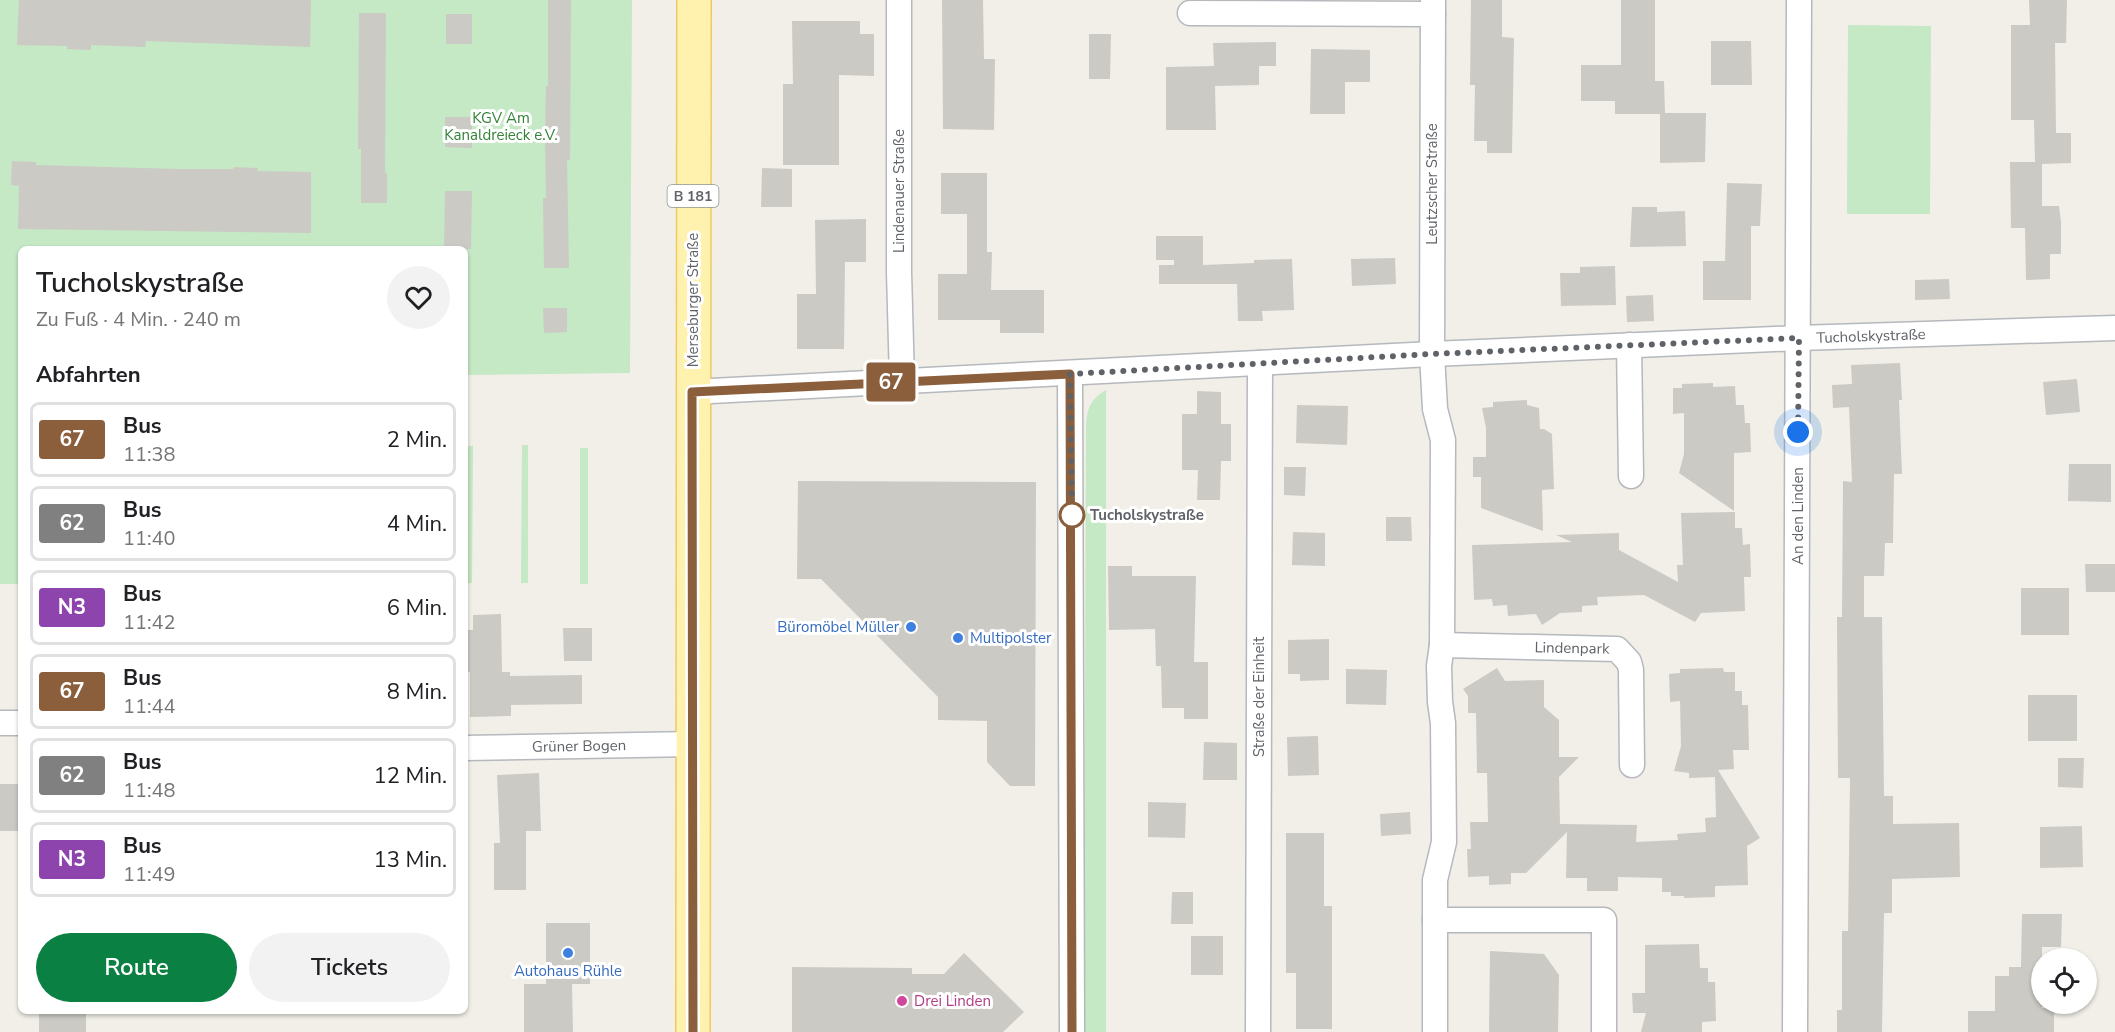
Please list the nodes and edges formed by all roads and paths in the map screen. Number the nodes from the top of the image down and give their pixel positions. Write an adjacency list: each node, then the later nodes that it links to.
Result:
1 (694, 0): 13 (main road, Merseburger Straße / B 181)
2 (899, 0): 12 (street, Lindenauer Straße)
3 (1799, 0): 7 (street, An den Linden)
4 (1433, 7): 5 (street, Leutzscher Straße); 9 (street, Leutzscher Straße)
5 (1191, 13)
6 (2115, 328): 7 (street, Tucholskystraße)
7 (1799, 338): 8 (street, Tucholskystraße); 27 (street, An den Linden)
8 (1629, 345): 9 (street, Tucholskystraße); 14 (street)
9 (1432, 354): 10 (street, Tucholskystraße); 15 (street)
10 (1260, 363): 11 (street, Tucholskystraße); 24 (street, Straße der Einheit)
11 (1070, 374): 12 (street, Tucholskystraße); 23 (street)
12 (902, 381): 13 (street, Tucholskystraße)
13 (692, 392): 18 (main road, Merseburger Straße / B 181)
14 (1631, 476)
15 (1442, 645): 20 (street, Lindenpark); 21 (street)
16 (0, 723): 17 (street)
17 (18, 723)
18 (693, 744): 19 (street, Grüner Bogen); 22 (main road, Merseburger Straße / B 181)
19 (468, 748)
20 (1632, 765)
21 (1435, 920): 25 (street); 26 (street)
22 (693, 1032)
23 (1072, 1032)
24 (1258, 1032)
25 (1435, 1032)
26 (1604, 1032)
27 (1795, 1032)

